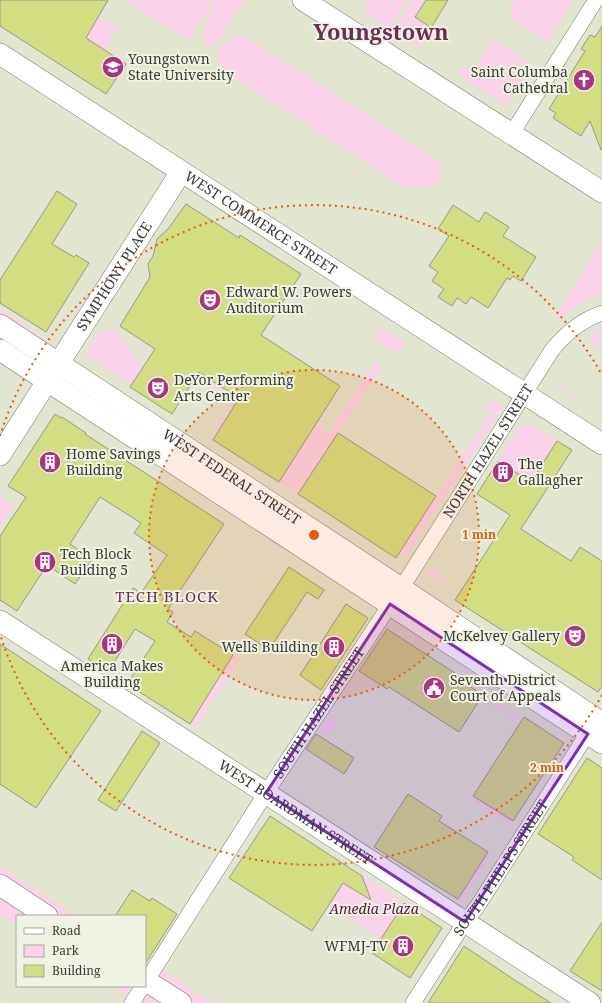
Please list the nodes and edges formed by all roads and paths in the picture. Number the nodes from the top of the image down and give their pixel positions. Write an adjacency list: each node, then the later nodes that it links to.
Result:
1 (303, 0): 4 (street)
2 (596, 0): 4 (street)
3 (0, 54): 5 (street, WEST COMMERCE STREET)
4 (512, 133): 6 (street)
5 (181, 172): 10 (street, SYMPHONY PLACE); 12 (street, WEST COMMERCE STREET)
6 (602, 192)
7 (602, 313): 12 (street, NORTH HAZEL STREET)
8 (0, 325): 10 (street, WEST FEDERAL STREET)
9 (0, 350): 11 (street, WEST FEDERAL STREET)
10 (59, 363): 11 (street, SYMPHONY PLACE); 15 (street, WEST FEDERAL STREET)
11 (48, 381): 14 (street, SYMPHONY PLACE); 15 (street, WEST FEDERAL STREET)
12 (525, 394): 13 (street, WEST COMMERCE STREET); 15 (street, NORTH HAZEL STREET)
13 (602, 444)
14 (0, 455)
15 (396, 596): 17 (street, WEST FEDERAL STREET); 18 (street, SOUTH HAZEL STREET)
16 (0, 621): 18 (street, WEST BOARDMAN STREET)
17 (597, 730): 21 (street, SOUTH PHELPS STREET)
18 (266, 793): 21 (street, WEST BOARDMAN STREET); 22 (street, SOUTH HAZEL STREET)
19 (0, 885): 20 (street)
20 (45, 915)
21 (465, 922): 27 (street, SOUTH PHELPS STREET); 28 (street, WEST BOARDMAN STREET)
22 (146, 980)
23 (146, 983): 26 (street)
24 (142, 987): 25 (street, SOUTH HAZEL STREET)
25 (132, 1003)
26 (181, 1003)
27 (413, 1003)
28 (590, 1003)

